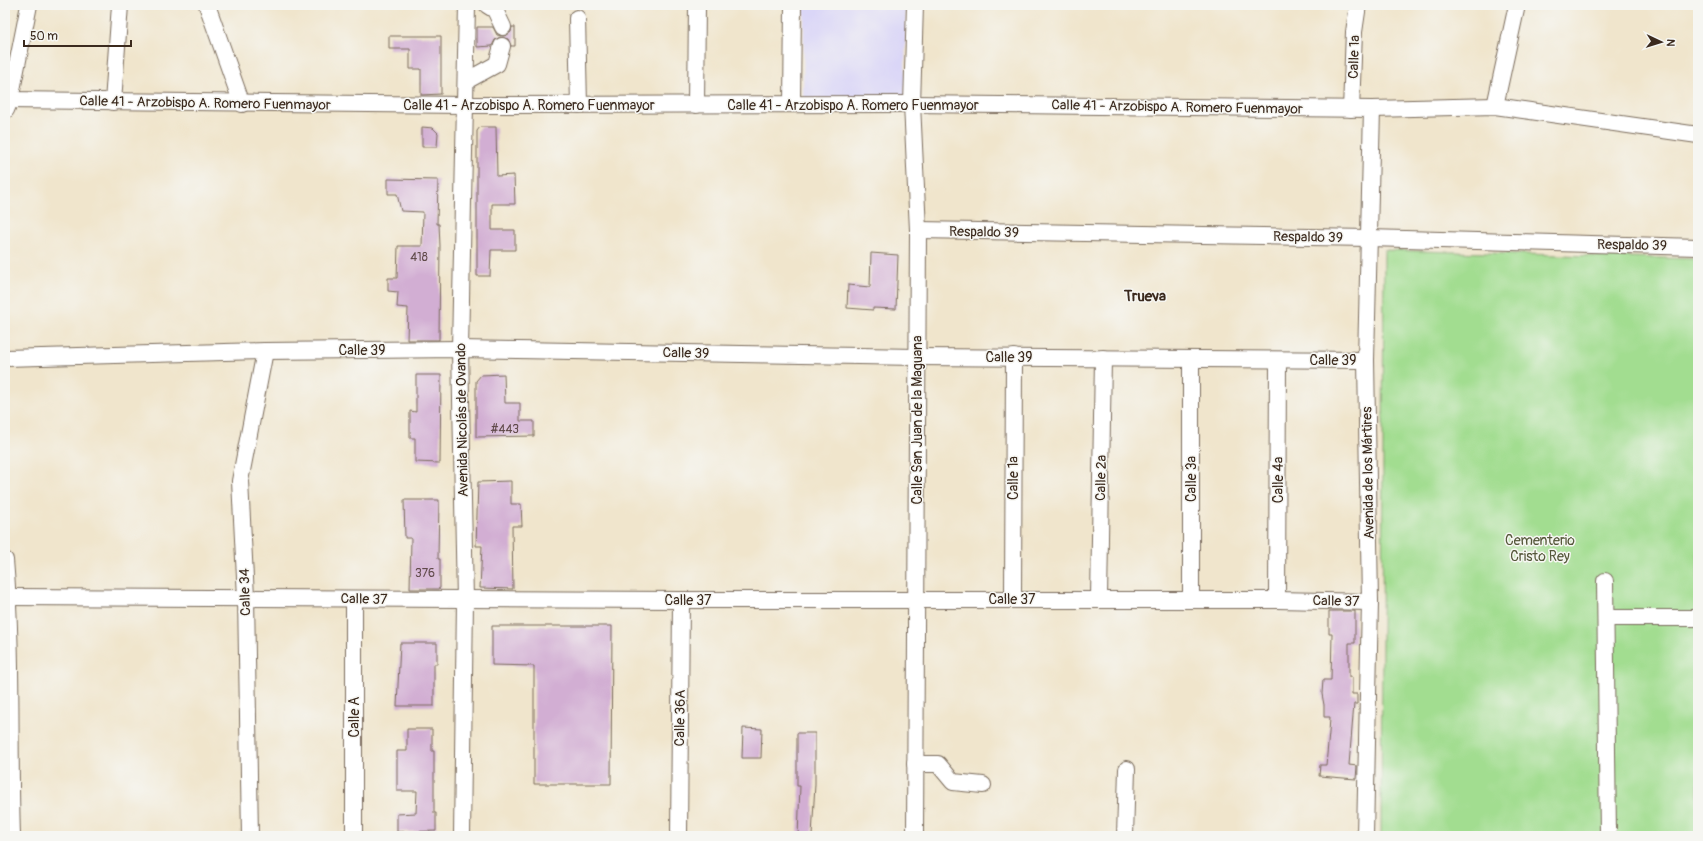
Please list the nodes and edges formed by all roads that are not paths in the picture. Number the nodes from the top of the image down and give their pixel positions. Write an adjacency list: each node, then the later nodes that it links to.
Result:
1 (29, 5): 16 (street)
2 (120, 5): 15 (street)
3 (207, 5): 17 (street)
4 (467, 5): 14 (street, Avenida Nicolás de Ovando)
5 (487, 5): 12 (street)
6 (697, 5): 22 (street)
7 (793, 5): 18 (street)
8 (915, 5): 19 (street, Calle San Juan de la Maguana)
9 (1358, 5): 24 (street, Calle 1ª)
10 (1517, 5): 23 (street)
11 (577, 18): 21 (street)
12 (503, 27)
13 (502, 46): 14 (street)
14 (466, 81): 20 (street, Avenida Nicolás de Ovando)
15 (113, 102): 16 (street, Calle 41 - Arzobispo A. Romero Fuenmayor); 17 (street, Calle 41 - Arzobispo A. Romero Fuenmayor)
16 (7, 104)
17 (242, 104): 20 (street, Calle 41 - Arzobispo A. Romero Fuenmayor)
18 (792, 104): 19 (street, Calle 41 - Arzobispo A. Romero Fuenmayor); 22 (street, Calle 41 - Arzobispo A. Romero Fuenmayor)
19 (912, 104): 24 (street, Calle 41 - Arzobispo A. Romero Fuenmayor); 27 (street, Calle San Juan de la Maguana)
20 (465, 105): 21 (street, Calle 41 - Arzobispo A. Romero Fuenmayor); 30 (street, Avenida Nicolás de Ovando)
21 (579, 105): 22 (street, Calle 41 - Arzobispo A. Romero Fuenmayor)
22 (696, 105)
23 (1495, 106): 25 (street, Calle 41 - Arzobispo A. Romero Fuenmayor); 26 (street, Calle 41 - Arzobispo A. Romero Fuenmayor)
24 (1352, 109): 25 (street, Calle 41 - Arzobispo A. Romero Fuenmayor)
25 (1372, 109): 28 (street, Avenida de los Mártires)
26 (1698, 135)
27 (918, 230): 28 (street, Respaldo 39); 32 (street, Calle San Juan de la Maguana)
28 (1369, 238): 29 (street, Respaldo 39); 38 (street, Avenida de los Mártires)
29 (1698, 247)
30 (460, 349): 31 (street, Calle 39); 32 (street, Calle 39); 47 (street, Avenida Nicolás de Ovando)
31 (265, 351): 34 (street, Calle 39); 42 (street, Calle 34)
32 (917, 357): 33 (street, Calle 39); 49 (street, Calle San Juan de la Maguana)
33 (1014, 357): 35 (street, Calle 39); 44 (street, Calle 1ª)
34 (5, 358)
35 (1103, 358): 36 (street, Calle 39); 45 (street, Calle 2ª)
36 (1191, 359): 37 (street, Calle 39); 46 (street, Calle 3ª)
37 (1278, 360): 38 (street, Calle 39); 50 (street, Calle 4ª)
38 (1366, 360): 51 (street, Avenida de los Mártires)
39 (5, 560): 41 (street)
40 (1605, 581): 52 (street)
41 (7, 597): 42 (street, Calle 37); 56 (street)
42 (246, 597): 43 (street, Calle 37); 59 (street, Calle 34)
43 (354, 599): 47 (street, Calle 37); 60 (street, Calle A)
44 (1013, 599): 45 (street, Calle 37); 49 (street, Calle 37)
45 (1099, 599): 46 (street, Calle 37)
46 (1191, 599): 50 (street, Calle 37)
47 (465, 600): 48 (street, Calle 37); 61 (street, Avenida Nicolás de Ovando)
48 (681, 600): 49 (street, Calle 37); 62 (street, Calle 36A)
49 (916, 600): 54 (street, Calle San Juan de la Maguana)
50 (1277, 600): 51 (street, Calle 37)
51 (1370, 602): 65 (street, Avenida de los Mártires)
52 (1606, 618): 53 (street); 66 (street)
53 (1698, 618)
54 (915, 764): 57 (street); 63 (street, Calle San Juan de la Maguana)
55 (1127, 769): 64 (street)
56 (7, 771): 58 (street)
57 (983, 785)
58 (12, 836)
59 (250, 836)
60 (354, 836)
61 (462, 836)
62 (679, 836)
63 (915, 836)
64 (1124, 836)
65 (1365, 836)
66 (1608, 836)

